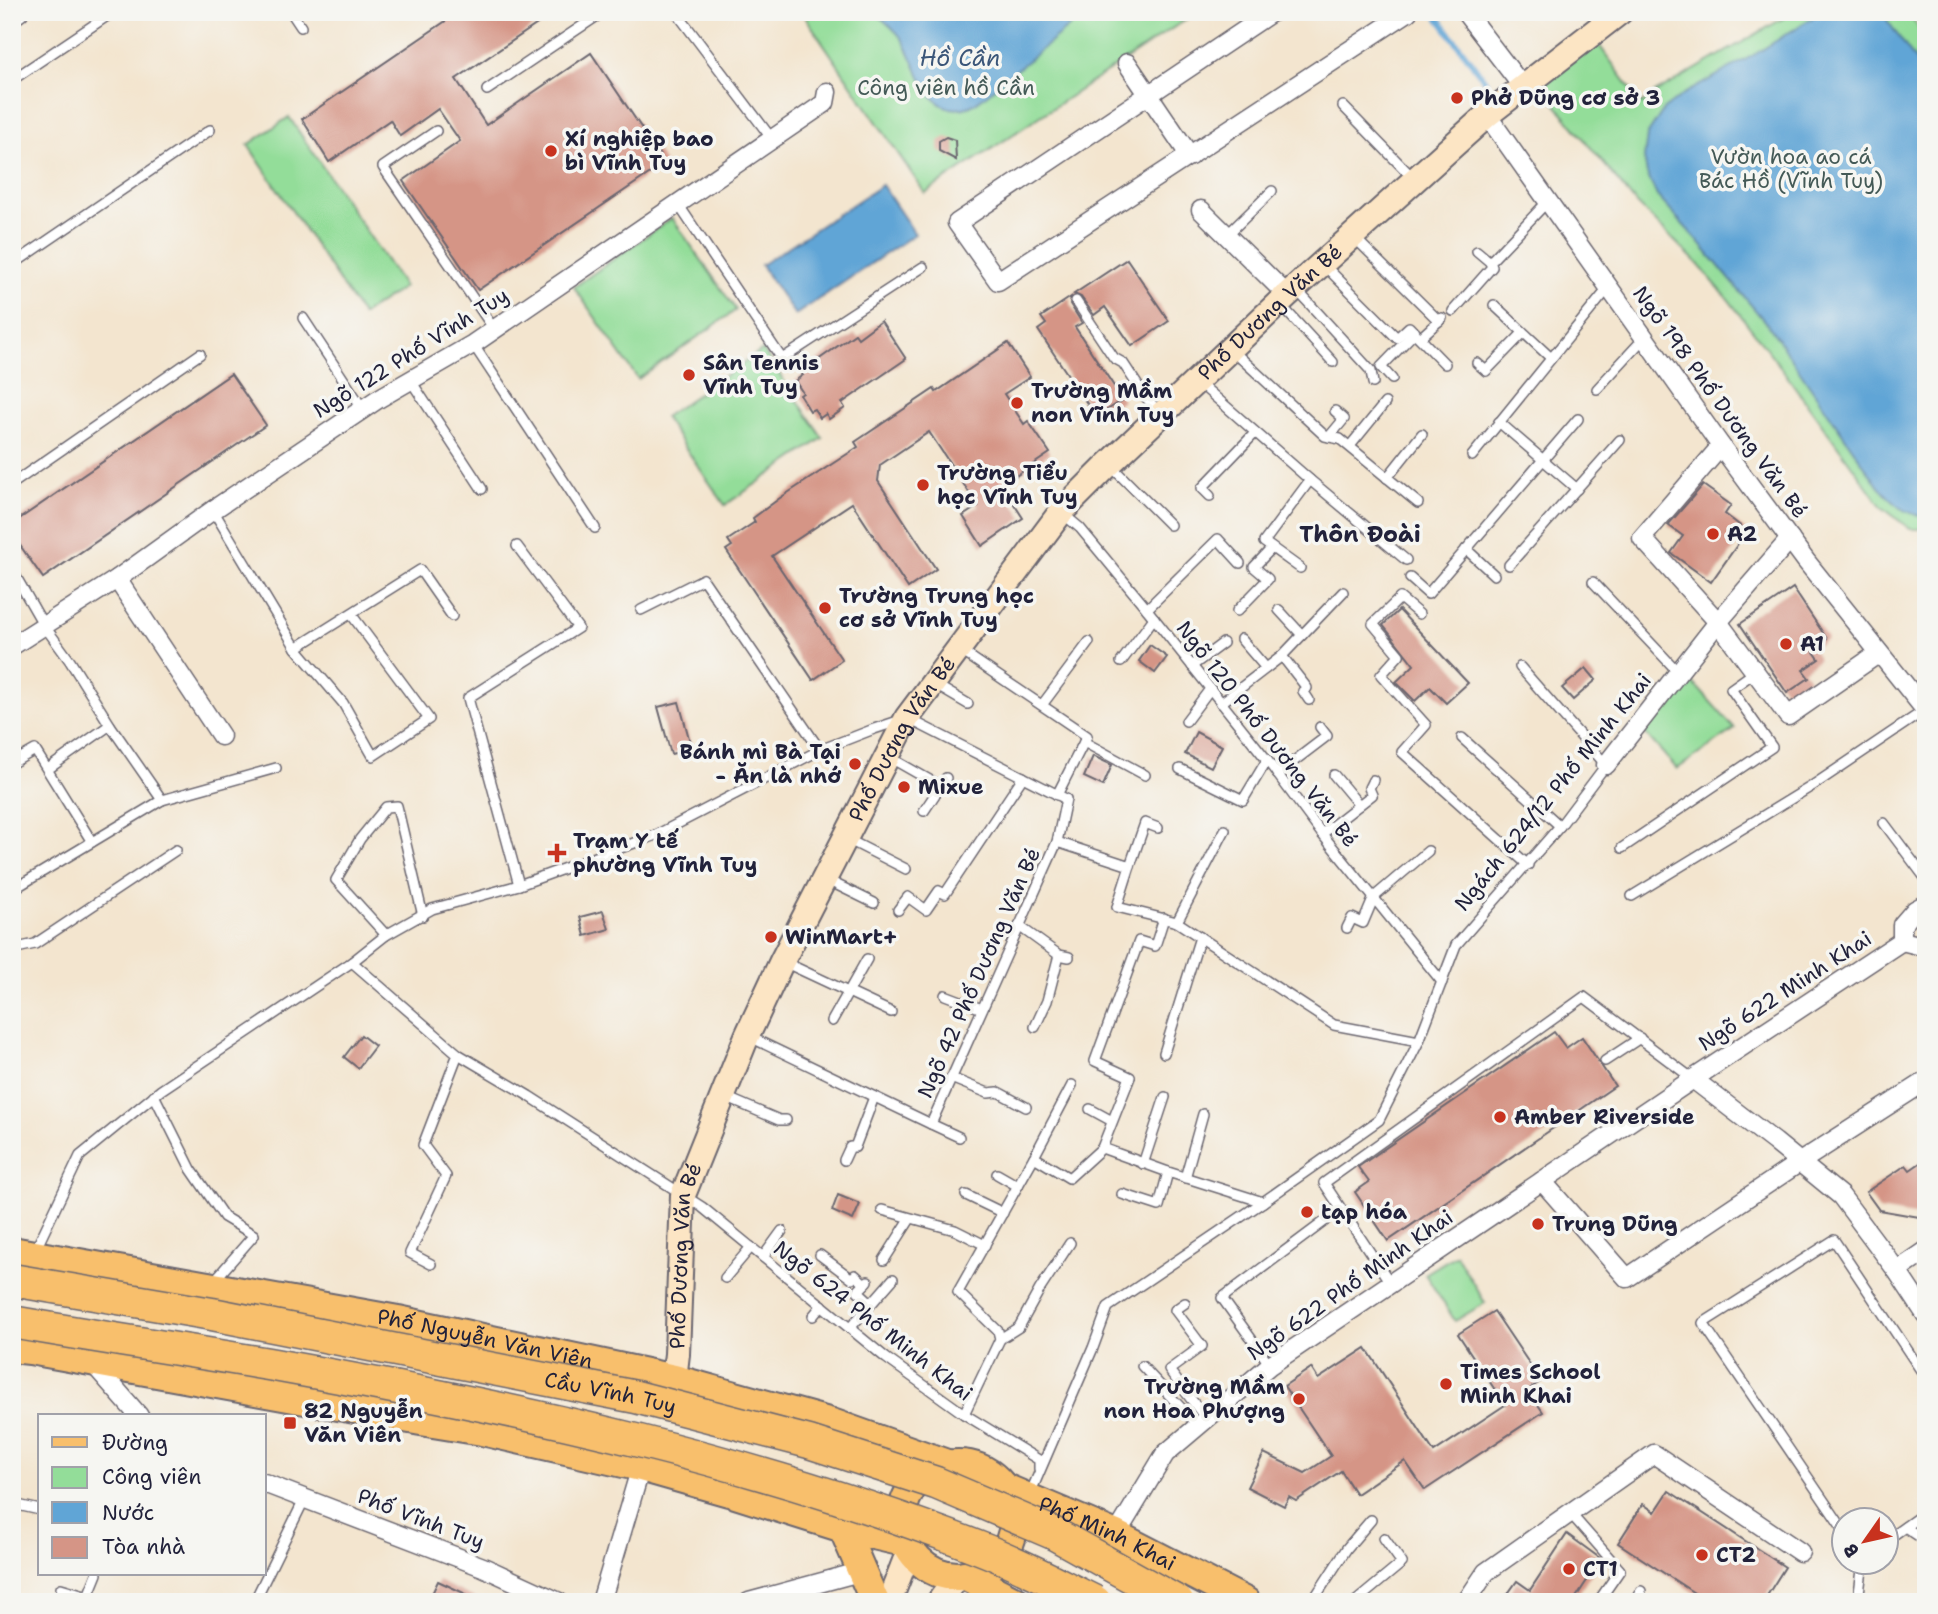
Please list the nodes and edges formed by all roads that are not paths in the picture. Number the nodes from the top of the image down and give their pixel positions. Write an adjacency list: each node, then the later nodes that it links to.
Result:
1 (19, 12): 10 (street)
2 (113, 12): 13 (lane)
3 (291, 12): 11 (lane)
4 (603, 12): 15 (lane)
5 (676, 12): 22 (lane)
6 (1272, 12): 17 (street)
7 (1408, 12): 23 (street)
8 (1619, 12): 14 (street, Phố Dương Văn Bé)
9 (1469, 14): 14 (street)
10 (12, 16)
11 (301, 27)
12 (1127, 63): 17 (street)
13 (12, 80)
14 (1522, 86): 19 (street, Phố Dương Văn Bé)
15 (487, 90)
16 (827, 92): 22 (street, Ngõ 122 Phố Vĩnh Tuy)
17 (1148, 94): 23 (street); 23 (street)
18 (1343, 106): 24 (lane)
19 (1488, 115): 24 (street, Phố Dương Văn Bé); 26 (street, Ngõ 198 Phố Dương Văn Bé)
20 (210, 130): 34 (lane)
21 (436, 131): 42 (lane)
22 (772, 139): 27 (street, Ngõ 122 Phố Vĩnh Tuy)
23 (1190, 156)
24 (1415, 180): 30 (street, Phố Dương Văn Bé)
25 (1272, 191): 29 (lane)
26 (1549, 200): 32 (lane); 36 (street, Ngõ 198 Phố Dương Văn Bé)
27 (678, 204): 35 (lane); 42 (street, Ngõ 122 Phố Vĩnh Tuy)
28 (1201, 210): 29 (street)
29 (1227, 235): 37 (street)
30 (1353, 236): 33 (street, Phố Dương Văn Bé); 44 (lane)
31 (1477, 251): 32 (lane)
32 (1490, 262): 40 (lane)
33 (1322, 263): 37 (street, Phố Dương Văn Bé); 44 (lane)
34 (12, 265)
35 (923, 267)
36 (1609, 286): 45 (street, Ngõ 198 Phố Dương Văn Bé); 49 (lane)
37 (1287, 295): 47 (street, Phố Dương Văn Bé); 50 (lane); 56 (lane)
38 (1076, 301): 61 (lane)
39 (1494, 305): 43 (lane)
40 (1453, 311)
41 (303, 318): 59 (lane)
42 (494, 329): 46 (street, Ngõ 122 Phố Vĩnh Tuy)
43 (1523, 332): 49 (lane); 51 (lane)
44 (1417, 335): 52 (lane); 53 (lane)
45 (1645, 337): 57 (lane); 69 (street, Ngõ 198 Phố Dương Văn Bé)
46 (473, 344): 54 (street, Ngõ 122 Phố Vĩnh Tuy); 83 (lane)
47 (1230, 348): 55 (street, Phố Dương Văn Bé); 66 (lane)
48 (200, 354): 75 (lane)
49 (1551, 358): 63 (lane)
50 (1333, 362)
51 (1477, 363)
52 (1445, 364)
53 (1392, 379)
54 (411, 381): 59 (street, Ngõ 122 Phố Vĩnh Tuy); 76 (lane)
55 (1196, 381): 61 (street, Phố Dương Văn Bé); 64 (lane)
56 (1373, 383)
57 (1597, 389)
58 (1385, 403): 68 (lane)
59 (363, 410): 80 (street, Ngõ 122 Phố Vĩnh Tuy)
60 (1335, 411): 66 (lane)
61 (1160, 414): 72 (street, Phố Dương Văn Bé)
62 (1578, 419): 71 (lane)
63 (1499, 422): 70 (lane); 71 (lane)
64 (1255, 433): 74 (lane); 78 (lane)
65 (1422, 434): 73 (lane)
66 (1329, 437): 68 (lane)
67 (1620, 440): 77 (lane)
68 (1350, 446): 73 (lane)
69 (1721, 446): 84 (street, Ngõ 198 Phố Dương Văn Bé); 106 (street)
70 (1472, 456)
71 (1543, 459): 77 (lane); 87 (lane)
72 (1109, 464): 81 (street, Phố Dương Văn Bé); 82 (lane)
73 (1387, 478): 79 (lane)
74 (1310, 480): 86 (lane); 88 (lane)
75 (12, 484)
76 (482, 489)
77 (1577, 489): 90 (lane)
78 (1210, 496)
79 (1418, 503)
80 (214, 510): 95 (street, Ngõ 122 Phố Vĩnh Tuy); 113 (lane)
81 (1061, 512): 98 (lane, Ngõ 120 Phố Dương Văn Bé); 114 (street, Phố Dương Văn Bé)
82 (1170, 525)
83 (595, 528)
84 (1790, 539): 106 (street, Ngách 624/12 Phố Minh Khai); 115 (street, Ngõ 198 Phố Dương Văn Bé)
85 (517, 546): 170 (lane)
86 (1272, 548): 91 (lane); 101 (lane)
87 (1466, 549): 93 (lane); 94 (lane)
88 (1405, 560)
89 (1240, 563): 98 (lane)
90 (1509, 565)
91 (1300, 568)
92 (12, 570): 107 (lane)
93 (1494, 575)
94 (1410, 578)
95 (117, 579): 107 (street, Ngõ 122 Phố Vĩnh Tuy); 134 (street)
96 (1593, 582): 122 (lane)
97 (1343, 592): 108 (lane)
98 (1147, 609): 105 (lane, Ngõ 120 Phố Dương Văn Bé)
99 (641, 610): 137 (lane)
100 (1279, 610): 108 (lane)
101 (1237, 611)
102 (351, 614): 104 (lane); 113 (lane); 113 (lane)
103 (1419, 614): 165 (lane)
104 (452, 616)
105 (1154, 618): 117 (lane); 118 (lane, Ngõ 120 Phố Dương Văn Bé)
106 (1718, 622): 121 (street); 122 (street, Ngách 624/12 Phố Minh Khai)
107 (43, 624): 112 (street, Ngõ 122 Phố Vĩnh Tuy); 132 (lane)
108 (1302, 635): 116 (lane)
109 (1241, 639): 120 (lane)
110 (1089, 642): 128 (lane)
111 (1223, 643): 118 (lane)
112 (12, 646)
113 (296, 648)
114 (958, 649): 123 (street, Phố Dương Văn Bé); 128 (lane)
115 (1879, 653): 121 (street); 129 (street, Ngõ 198 Phố Dương Văn Bé)
116 (1282, 656): 120 (lane); 125 (lane)
117 (1121, 662)
118 (1192, 666): 124 (lane, Ngõ 120 Phố Dương Văn Bé)
119 (1520, 667): 141 (lane)
120 (1266, 668): 126 (lane)
121 (1755, 672): 162 (lane)
122 (1679, 673): 141 (street, Ngách 624/12 Phố Minh Khai)
123 (933, 683): 127 (lane); 130 (street, Phố Dương Văn Bé)
124 (1210, 689): 126 (lane, Ngõ 120 Phố Dương Văn Bé); 131 (lane)
125 (1310, 701)
126 (1221, 703): 139 (lane, Ngõ 120 Phố Dương Văn Bé)
127 (968, 704)
128 (1042, 705): 136 (lane)
129 (1925, 710): 173 (lane, Ngõ 198 Phố Dương Văn Bé)
130 (907, 718): 137 (lane); 138 (street, Phố Dương Văn Bé); 148 (lane)
131 (1186, 721)
132 (110, 725): 143 (lane); 151 (lane)
133 (1320, 727): 146 (lane)
134 (221, 736)
135 (1462, 738): 155 (lane)
136 (1084, 742): 145 (lane); 150 (lane)
137 (820, 750): 170 (lane)
138 (888, 757): 153 (lane); 159 (street, Phố Dương Văn Bé)
139 (1266, 760): 144 (lane); 146 (lane, Ngõ 120 Phố Dương Văn Bé)
140 (12, 763): 143 (lane)
141 (1606, 765): 155 (lane, Ngách 624/12 Phố Minh Khai)
142 (276, 768): 151 (lane)
143 (48, 769): 160 (lane)
144 (1180, 769)
145 (1145, 775)
146 (1277, 775): 158 (lane, Ngõ 120 Phố Dương Văn Bé)
147 (1334, 775): 152 (lane)
148 (1023, 777): 150 (lane); 176 (lane)
149 (1373, 780): 152 (lane)
150 (1057, 794): 161 (lane, Ngõ 42 Phố Dương Văn Bé)
151 (162, 800): 160 (lane)
152 (1359, 805): 158 (lane)
153 (924, 811)
154 (1884, 823): 169 (lane)
155 (1560, 826): 165 (lane, Ngách 624/12 Phố Minh Khai)
156 (1158, 828): 166 (lane)
157 (1225, 830): 179 (lane)
158 (1322, 834): 172 (lane, Ngõ 120 Phố Dương Văn Bé)
159 (846, 838): 167 (lane); 168 (street, Phố Dương Văn Bé)
160 (93, 842): 171 (lane)
161 (1057, 842): 166 (lane); 180 (lane, Ngõ 42 Phố Dương Văn Bé)
162 (1622, 848)
163 (176, 850): 186 (lane)
164 (1428, 850): 172 (lane)
165 (1528, 865): 190 (lane, Ngách 624/12 Phố Minh Khai)
166 (1130, 866): 178 (lane)
167 (906, 869)
168 (825, 879): 174 (lane); 188 (street, Phố Dương Văn Bé)
169 (1926, 879)
170 (519, 885): 177 (lane)
171 (12, 890)
172 (1374, 897): 181 (lane); 190 (lane, Ngõ 120 Phố Dương Văn Bé)
173 (1632, 897)
174 (874, 902)
175 (1926, 904): 184 (street)
176 (898, 910)
177 (423, 916): 182 (lane); 182 (lane)
178 (1164, 918): 179 (lane); 215 (lane)
179 (1177, 922): 183 (lane)
180 (1019, 926): 193 (lane, Ngõ 42 Phố Dương Văn Bé); 196 (lane)
181 (1348, 928)
182 (386, 936): 189 (lane)
183 (1200, 937): 199 (lane); 200 (lane)
184 (1902, 941): 185 (street); 204 (street, Ngõ 622 Minh Khai)
185 (1926, 947)
186 (12, 949)
187 (867, 959): 191 (lane)
188 (782, 961): 191 (lane); 197 (street, Phố Dương Văn Bé)
189 (352, 962): 201 (lane, Ngõ 624 Phố Minh Khai); 207 (lane)
190 (1442, 982): 199 (lane, Ngách 624/12 Phố Minh Khai)
191 (847, 993): 194 (lane); 195 (lane)
192 (945, 995): 193 (lane)
193 (982, 1009): 203 (lane, Ngõ 42 Phố Dương Văn Bé)
194 (891, 1012)
195 (832, 1021)
196 (1035, 1027)
197 (747, 1036): 208 (street, Phố Dương Văn Bé); 209 (lane, Ngõ 42 Phố Dương Văn Bé)
198 (1640, 1038): 202 (lane); 204 (lane); 250 (lane)
199 (1419, 1041): 231 (lane, Ngách 624/12 Phố Minh Khai)
200 (1164, 1052)
201 (458, 1054): 229 (lane, Ngõ 624 Phố Minh Khai); 245 (lane)
202 (1605, 1061)
203 (951, 1078): 211 (lane); 216 (lane, Ngõ 42 Phố Dương Văn Bé)
204 (1693, 1079): 221 (street); 226 (street, Ngõ 622 Phố Minh Khai)
205 (1926, 1081): 221 (street)
206 (1072, 1085): 219 (lane)
207 (154, 1095): 241 (lane); 251 (lane)
208 (722, 1095): 214 (lane); 229 (street, Phố Dương Văn Bé)
209 (874, 1097): 216 (lane, Ngõ 42 Phố Dương Văn Bé); 220 (lane)
210 (1165, 1097): 222 (lane)
211 (1026, 1107)
212 (1090, 1109): 215 (lane)
213 (1203, 1114): 225 (lane)
214 (786, 1120)
215 (1112, 1121): 218 (lane)
216 (931, 1124): 217 (lane)
217 (959, 1137)
218 (1101, 1148): 219 (lane); 222 (lane)
219 (1034, 1157): 227 (lane)
220 (844, 1160)
221 (1800, 1162): 226 (street); 246 (street)
222 (1143, 1164): 223 (lane)
223 (1168, 1172): 225 (lane); 228 (lane)
224 (997, 1174): 227 (lane)
225 (1185, 1178): 231 (lane)
226 (1542, 1181): 250 (street, Ngõ 622 Phố Minh Khai)
227 (1018, 1186): 233 (lane)
228 (1122, 1194)
229 (682, 1195): 239 (lane, Ngõ 624 Phố Minh Khai); 267 (street, Phố Dương Văn Bé)
230 (967, 1195): 233 (lane)
231 (1263, 1202): 275 (lane, Ngách 624/12 Phố Minh Khai)
232 (883, 1210): 234 (lane)
233 (1003, 1213): 238 (lane)
234 (910, 1219): 238 (lane); 244 (lane)
235 (1325, 1221): 264 (lane)
236 (782, 1231): 243 (lane)
237 (1070, 1243): 261 (lane)
238 (985, 1245): 261 (lane)
239 (751, 1247): 243 (lane, Ngõ 624 Phố Minh Khai); 247 (lane)
240 (1925, 1253): 246 (street)
241 (22, 1254): 251 (main road, Phố Nguyễn Văn Viên)
242 (820, 1255): 252 (lane)
243 (763, 1257): 254 (lane, Ngõ 624 Phố Minh Khai)
244 (884, 1259)
245 (431, 1264)
246 (1897, 1271): 256 (street)
247 (725, 1278)
248 (893, 1279): 252 (lane)
249 (12, 1280): 310 (highway, Cầu Vĩnh Tuy, bridge)
250 (1391, 1284): 264 (street, Ngõ 622 Phố Minh Khai)
251 (209, 1287): 255 (main road, Phố Nguyễn Văn Viên)
252 (871, 1303): 260 (lane)
253 (1185, 1303): 272 (lane)
254 (822, 1305): 257 (lane); 260 (lane, Ngõ 624 Phố Minh Khai)
255 (349, 1311): 259 (main road, Phố Nguyễn Văn Viên); 268 (main road)
256 (1926, 1315)
257 (813, 1316)
258 (12, 1322): 309 (highway, Cầu Vĩnh Tuy, bridge)
259 (433, 1327): 267 (main road, Phố Nguyễn Văn Viên); 271 (main road)
260 (850, 1328): 270 (lane, Ngõ 624 Phố Minh Khai)
261 (1000, 1339): 270 (lane)
262 (12, 1348): 263 (main road)
263 (92, 1362): 268 (main road); 269 (street)
264 (1270, 1365): 272 (street, Ngõ 622 Phố Minh Khai)
265 (1142, 1366): 272 (lane)
266 (1926, 1378): 280 (lane)
267 (674, 1379): 273 (main road, Phố Nguyễn Văn Viên)
268 (341, 1406): 271 (main road)
269 (137, 1414)
270 (964, 1414): 275 (lane, Ngõ 624 Phố Minh Khai)
271 (421, 1421): 274 (main road)
272 (1202, 1423): 289 (street, Ngõ 622 Phố Minh Khai)
273 (947, 1465): 277 (main road); 292 (main road)
274 (641, 1467): 287 (main road); 303 (street)
275 (1039, 1470): 277 (lane, Ngách 624/12 Phố Minh Khai)
276 (266, 1484): 278 (street, Phố Vĩnh Tuy)
277 (1016, 1493): 289 (main road, Phố Minh Khai); 295 (main road)
278 (305, 1498): 301 (lane); 302 (street, Phố Vĩnh Tuy)
279 (13, 1504): 281 (lane); 282 (lane)
280 (1829, 1508)
281 (12, 1509)
282 (38, 1510)
283 (1926, 1512): 286 (lane)
284 (1570, 1513): 293 (street); 314 (street); 315 (lane)
285 (1371, 1520): 312 (lane)
286 (1905, 1527): 288 (lane); 291 (lane)
287 (843, 1528): 292 (main road); 294 (main road)
288 (1899, 1531)
289 (1116, 1535): 311 (main road, Phố Minh Khai)
290 (1384, 1538): 313 (lane)
291 (1926, 1541)
292 (909, 1545): 295 (main road); 306 (street)
293 (1800, 1552)
294 (863, 1571): 304 (street); 305 (main road)
295 (962, 1575): 307 (street); 308 (main road)
296 (96, 1576): 300 (lane)
297 (1861, 1576): 317 (lane)
298 (61, 1588): 300 (lane)
299 (1641, 1591): 316 (lane)
300 (88, 1599)
301 (254, 1602)
302 (559, 1602)
303 (601, 1602)
304 (749, 1602)
305 (875, 1602)
306 (889, 1602)
307 (939, 1602)
308 (1017, 1602)
309 (1095, 1602)
310 (1177, 1602)
311 (1246, 1602)
312 (1312, 1602)
313 (1355, 1602)
314 (1466, 1602)
315 (1598, 1602)
316 (1634, 1602)
317 (1853, 1602)

